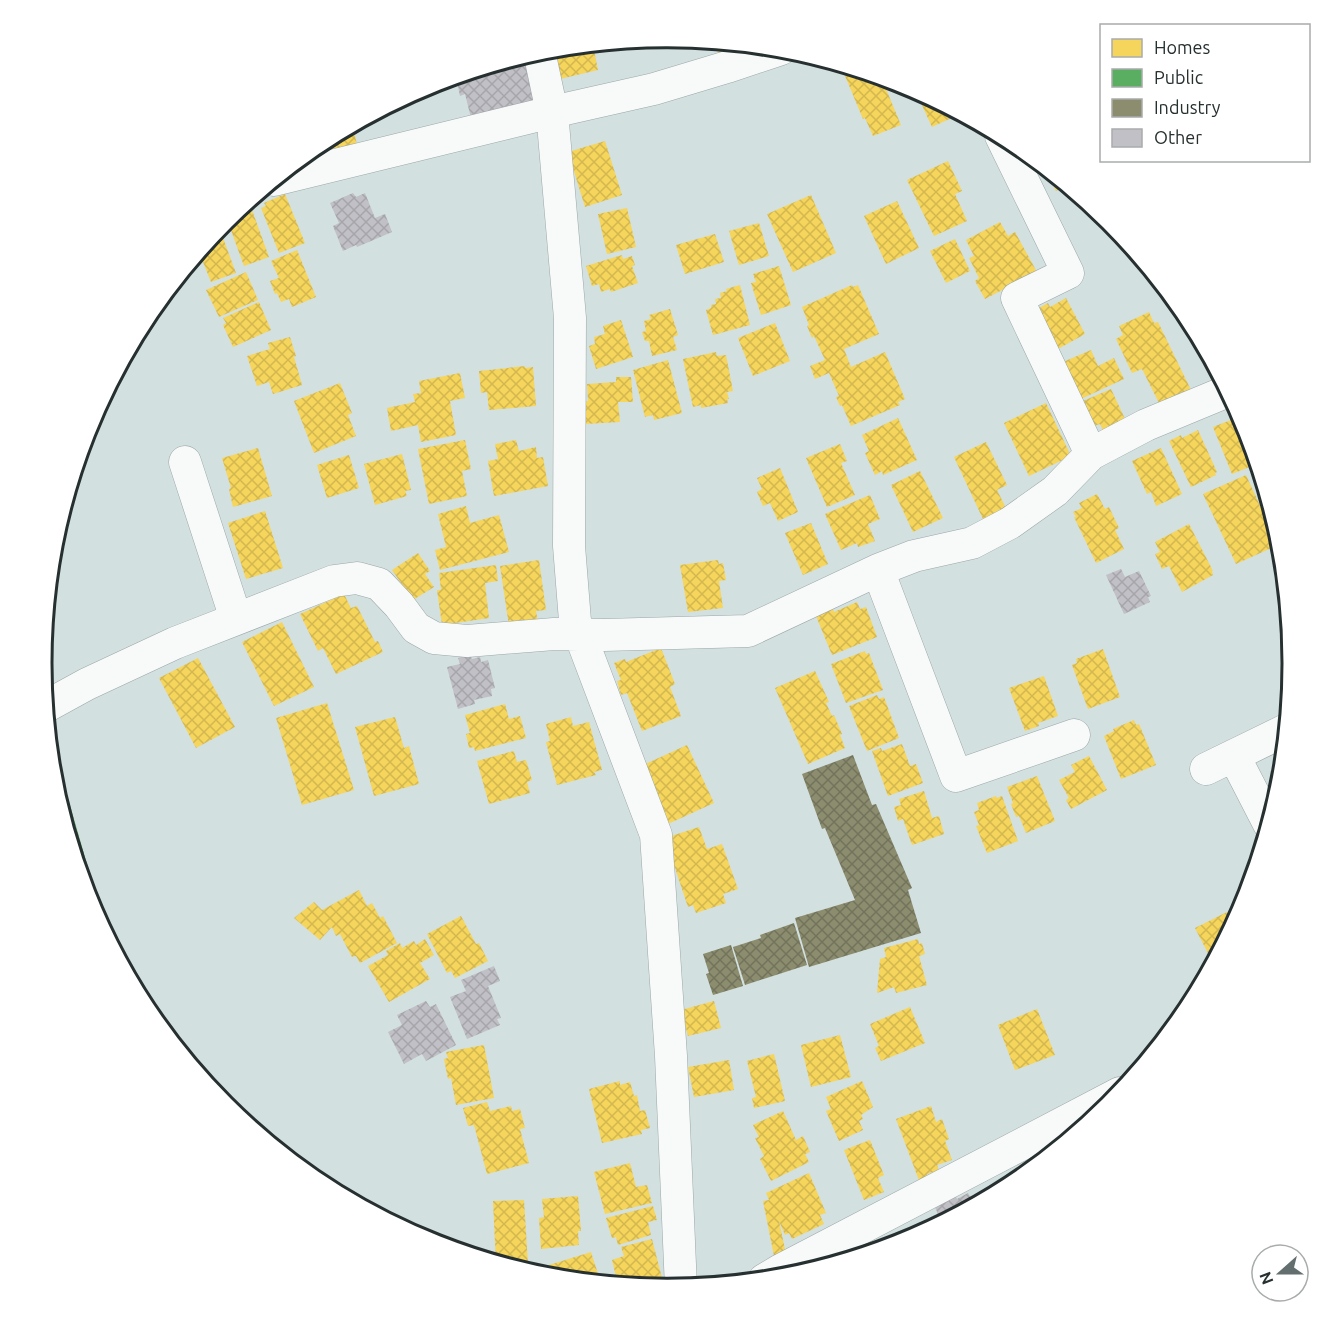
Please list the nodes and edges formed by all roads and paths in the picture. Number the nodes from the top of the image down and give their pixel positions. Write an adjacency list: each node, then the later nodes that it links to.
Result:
1 (762, 56): 3 (street)
2 (541, 61): 3 (street)
3 (552, 112): 5 (street); 11 (street)
4 (1009, 152): 7 (street)
5 (291, 176)
6 (1220, 394): 7 (street)
7 (1091, 454): 9 (street)
8 (185, 462): 10 (street)
9 (878, 570): 11 (street); 14 (street)
10 (236, 619): 11 (street); 12 (street)
11 (579, 634): 18 (street)
12 (53, 703)
13 (1278, 734): 15 (street)
14 (1074, 735)
15 (1263, 817)
16 (1094, 1107): 17 (street)
17 (789, 1267)
18 (681, 1279)

